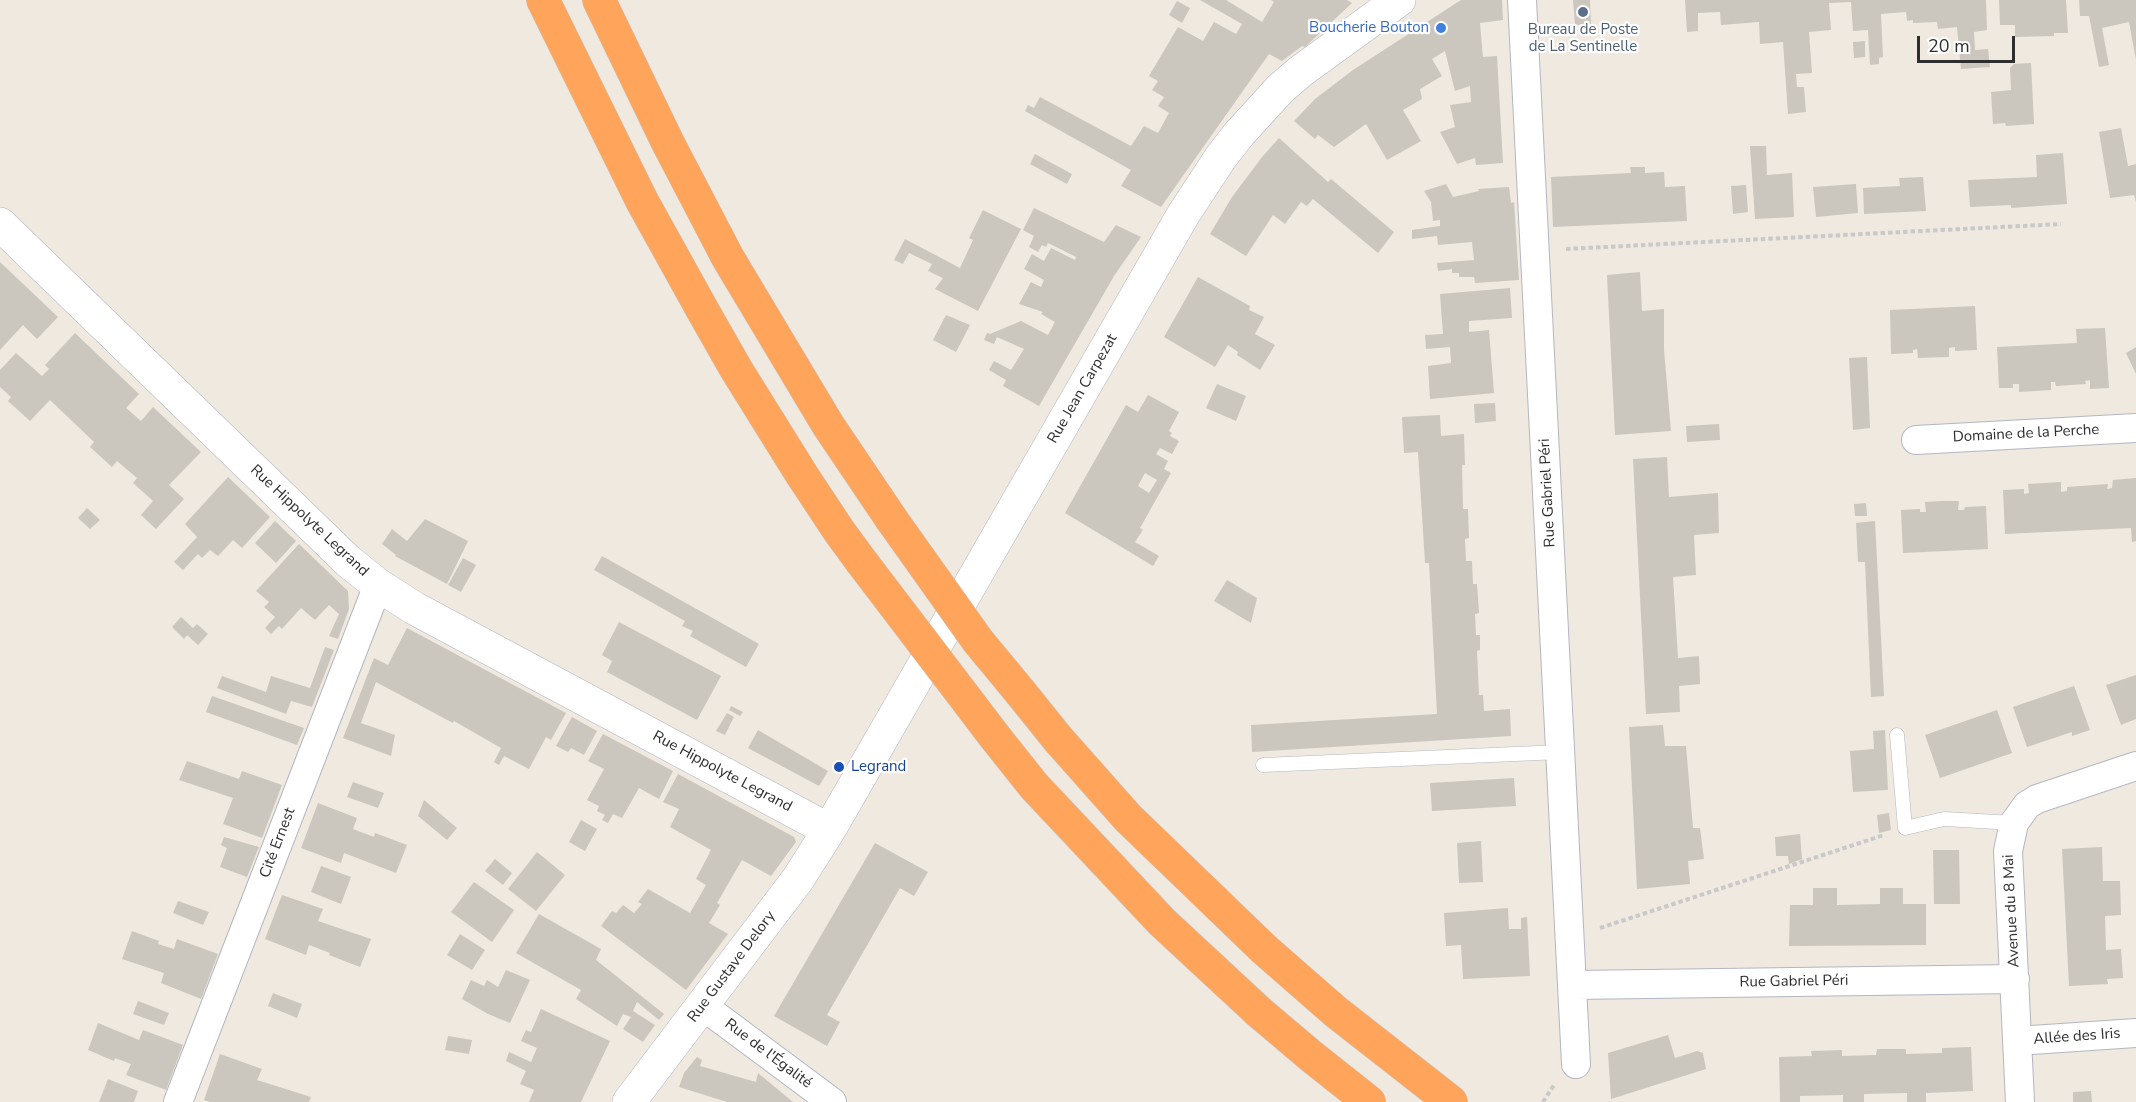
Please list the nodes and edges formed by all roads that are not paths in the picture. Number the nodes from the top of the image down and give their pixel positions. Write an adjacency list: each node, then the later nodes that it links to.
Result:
1 (543, 0): 24 (highway, bridge)
2 (599, 0): 25 (highway, bridge)
3 (1399, 0): 14 (street, Rue Jean Carpezat)
4 (1522, 0): 10 (street, Rue Gabriel Péri)
5 (0, 224): 8 (street, Rue Hippolyte Legrand)
6 (2136, 428): 7 (street, Domaine de la Perche)
7 (1916, 440)
8 (378, 585): 14 (street, Rue Hippolyte Legrand); 21 (street, Cité Ernest)
9 (1897, 735): 13 (lane)
10 (1562, 752): 11 (lane); 16 (street, Rue Gabriel Péri)
11 (1263, 765)
12 (2136, 766): 13 (street)
13 (2014, 823): 15 (street, Avenue du 8 Mai)
14 (829, 830): 17 (street, Rue Gustave Delory)
15 (2015, 979): 16 (street, Rue Gabriel Péri); 19 (street, Avenue du 8 Mai)
16 (1574, 985): 20 (street, Rue Gabriel Péri)
17 (703, 1006): 22 (street, Rue Gustave Delory); 23 (street, Rue de l'Égalité)
18 (2136, 1033): 19 (street, Allée des Iris)
19 (2017, 1041): 26 (street, Avenue du 8 Mai)
20 (1576, 1064)
21 (178, 1102)
22 (629, 1102)
23 (832, 1102)
24 (1369, 1102)
25 (1451, 1102)
26 (2020, 1102)

